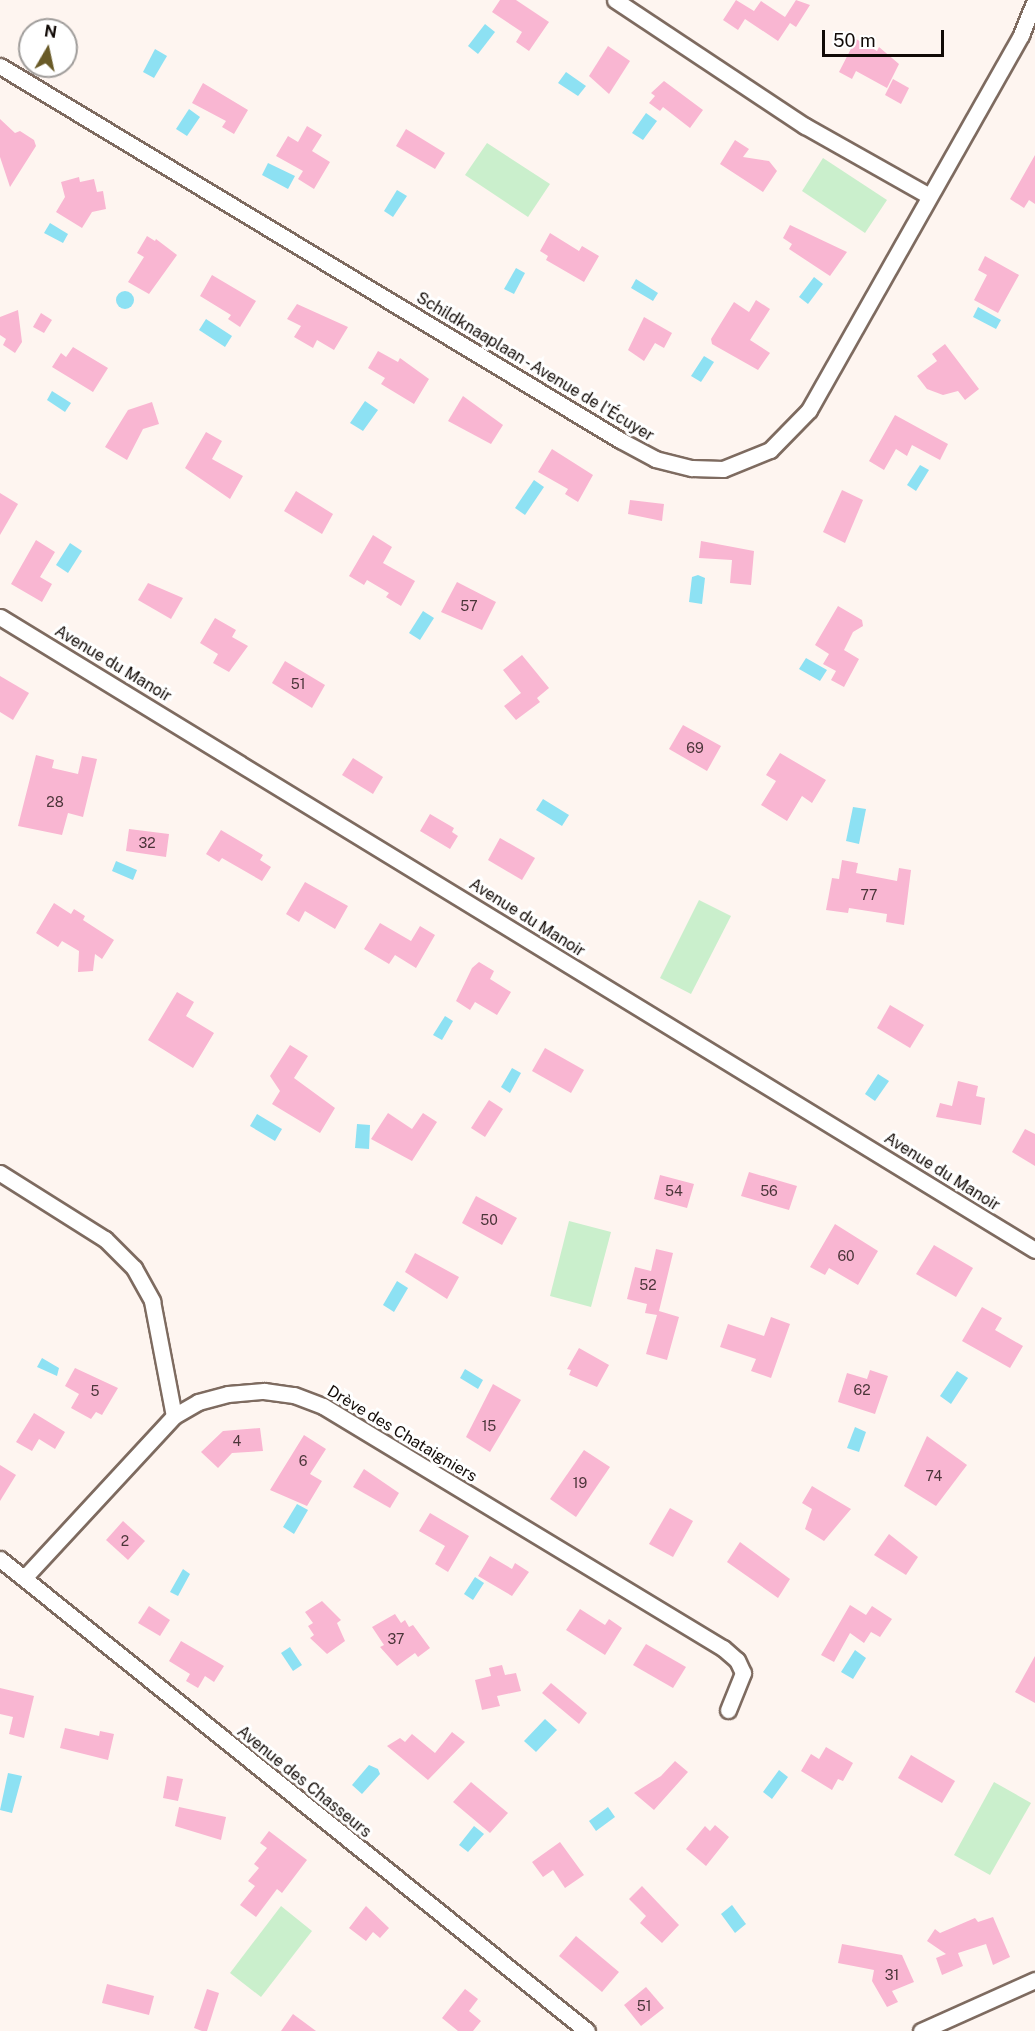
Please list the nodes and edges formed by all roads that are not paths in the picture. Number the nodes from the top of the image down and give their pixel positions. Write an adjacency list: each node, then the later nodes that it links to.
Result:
1 (615, 0): 4 (street)
2 (1035, 0): 4 (street, Schildknaaplaan - Avenue de l'Écuyer)
3 (0, 66): 4 (street, Schildknaaplaan - Avenue de l'Écuyer)
4 (929, 196)
5 (0, 617): 7 (street, Avenue du Manoir)
6 (0, 1173): 8 (street)
7 (1035, 1250)
8 (174, 1416): 10 (street, Drève des Chataigniers); 11 (street, Drève des Chataigniers)
9 (0, 1559): 10 (street, Avenue des Chasseurs)
10 (24, 1578): 13 (street, Avenue des Chasseurs)
11 (728, 1710)
12 (1035, 1980): 14 (street)
13 (587, 2031)
14 (921, 2031)

